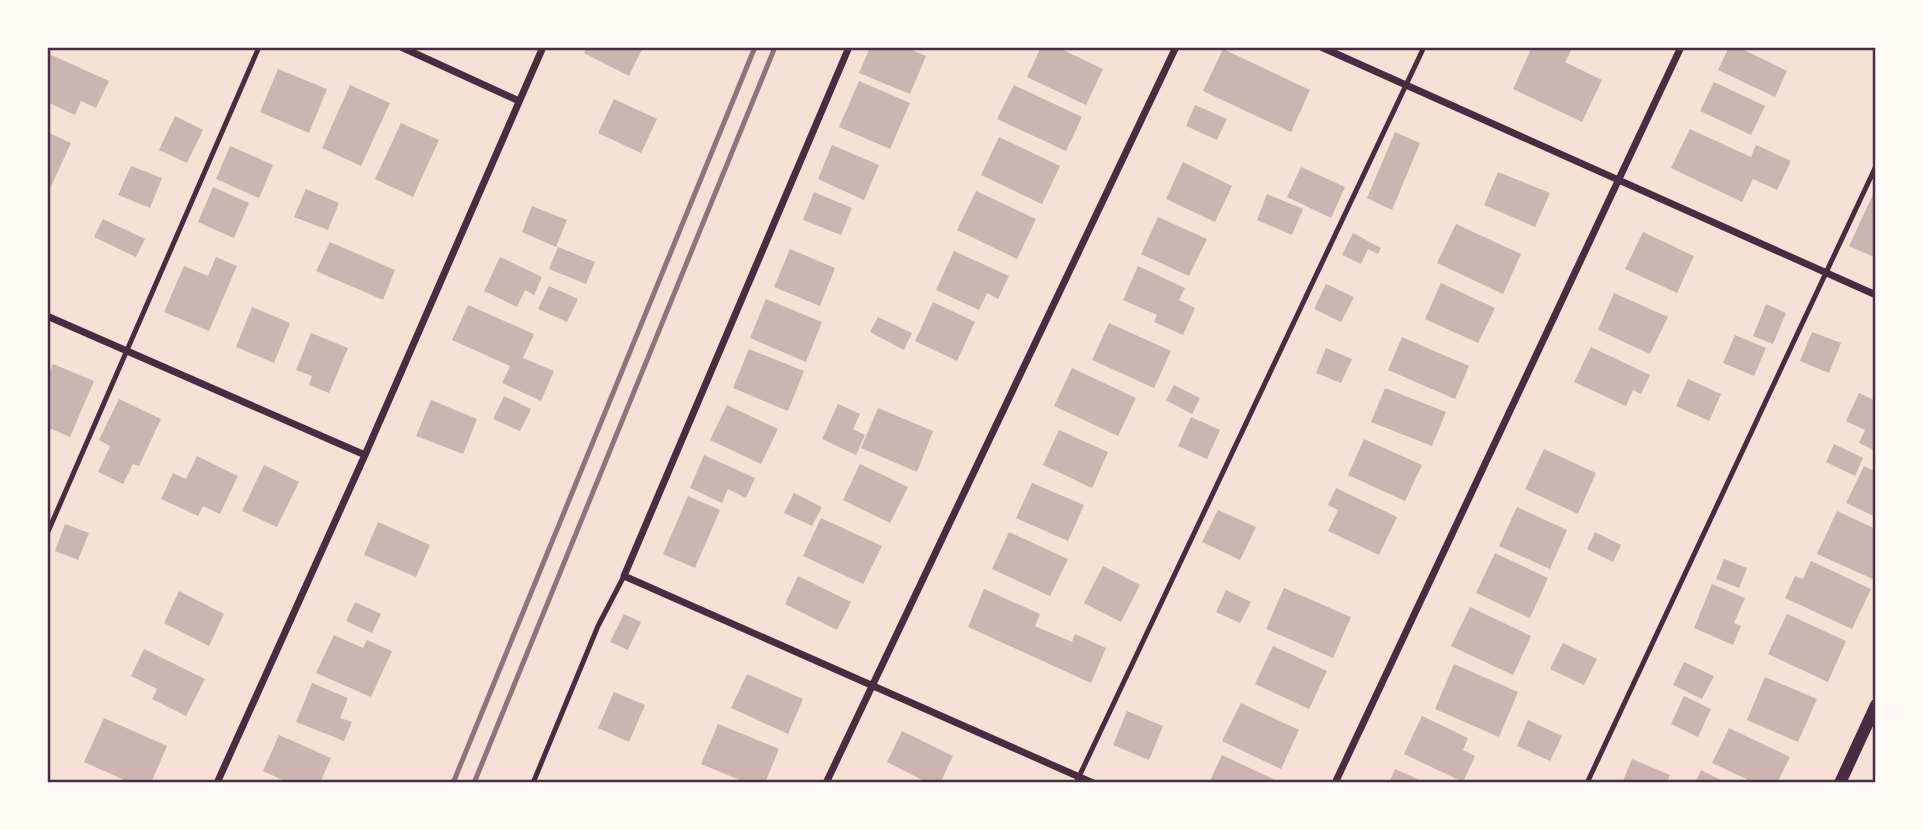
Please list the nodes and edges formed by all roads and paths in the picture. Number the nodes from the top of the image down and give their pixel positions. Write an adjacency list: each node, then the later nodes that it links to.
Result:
1 (259, 47): 16 (lane)
2 (401, 47): 10 (street)
3 (543, 47): 10 (street)
4 (849, 47): 19 (street)
5 (1176, 47): 20 (street)
6 (1321, 47): 9 (street)
7 (1424, 47): 9 (lane)
8 (1681, 47): 12 (street)
9 (1406, 85): 12 (street); 22 (lane)
10 (519, 101): 17 (street)
11 (1876, 166): 13 (lane)
12 (1619, 179): 13 (street); 27 (street)
13 (1826, 272): 14 (street); 28 (lane)
14 (1876, 295)
15 (47, 316): 16 (street)
16 (126, 350): 17 (street); 18 (lane)
17 (365, 455): 23 (street)
18 (47, 534)
19 (624, 576): 20 (street); 24 (lane)
20 (872, 685): 22 (street); 25 (street)
21 (1876, 705): 29 (street)
22 (1077, 780): 26 (street)
23 (217, 783)
24 (533, 783)
25 (826, 783)
26 (1093, 783)
27 (1335, 783)
28 (1587, 783)
29 (1840, 783)

